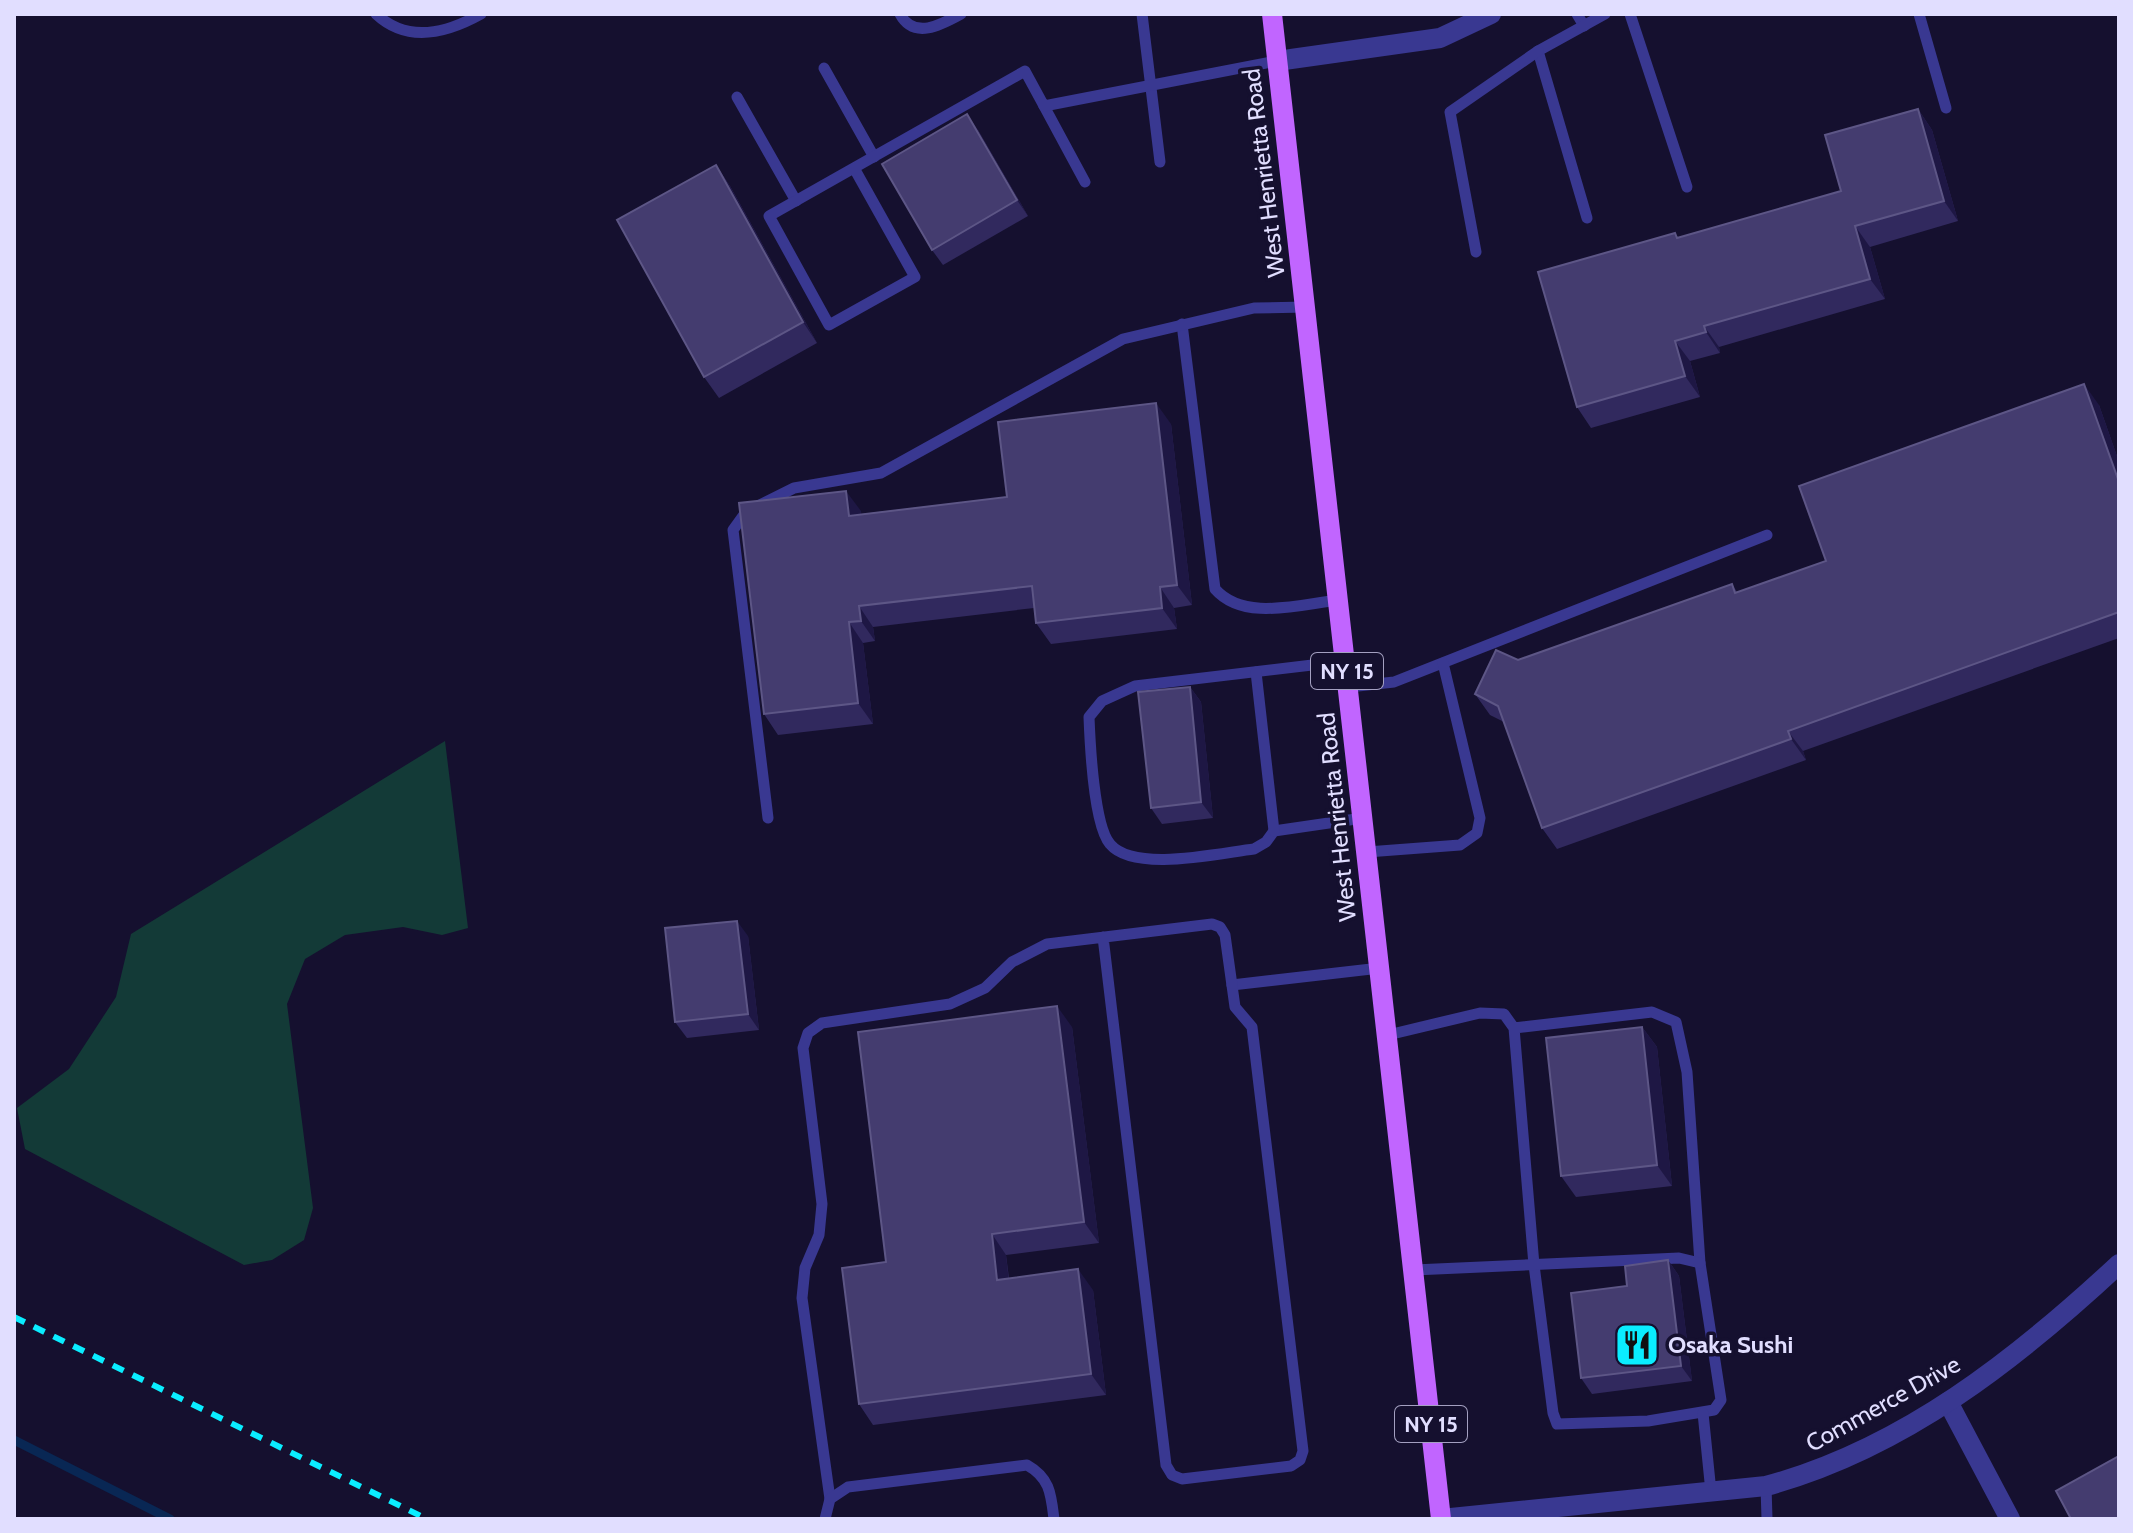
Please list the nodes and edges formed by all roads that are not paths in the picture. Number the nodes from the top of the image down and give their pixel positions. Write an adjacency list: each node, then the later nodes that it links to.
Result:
1 (376, 14): 2 (lane)
2 (481, 14)
3 (900, 14): 4 (lane)
4 (961, 14)
5 (1142, 14): 16 (lane)
6 (1272, 14): 14 (main road, West Henrietta Road / NY 15)
7 (1491, 14): 14 (street)
8 (1577, 14): 12 (lane)
9 (1605, 14): 12 (lane)
10 (1630, 14): 24 (lane)
11 (1919, 14): 19 (lane)
12 (1584, 26): 13 (lane)
13 (1538, 51): 26 (lane); 27 (lane)
14 (1277, 61): 16 (lane); 28 (main road, West Henrietta Road / NY 15)
15 (824, 68): 20 (lane)
16 (1151, 85): 18 (lane); 21 (lane)
17 (737, 97): 25 (lane)
18 (1044, 106): 20 (lane); 23 (lane)
19 (1946, 108)
20 (874, 157): 22 (lane)
21 (1160, 162)
22 (854, 168): 25 (lane); 25 (lane)
23 (1085, 182)
24 (1687, 187)
25 (796, 201)
26 (1587, 218)
27 (1476, 252)
28 (1306, 307): 29 (lane); 31 (main road, West Henrietta Road / NY 15)
29 (1182, 324): 31 (lane); 36 (lane)
30 (1767, 535): 33 (lane)
31 (1339, 600): 32 (main road, West Henrietta Road / NY 15)
32 (1346, 661): 34 (lane); 35 (main road, West Henrietta Road / NY 15)
33 (1443, 663): 35 (lane); 39 (lane)
34 (1256, 672): 38 (lane); 38 (lane)
35 (1349, 687): 37 (main road, West Henrietta Road / NY 15)
36 (768, 818)
37 (1363, 818): 38 (lane); 39 (main road, West Henrietta Road / NY 15)
38 (1274, 831)
39 (1367, 852): 41 (main road, West Henrietta Road / NY 15)
40 (1103, 937): 42 (lane); 42 (lane); 53 (lane)
41 (1380, 968): 42 (lane); 44 (main road, West Henrietta Road / NY 15)
42 (1232, 985)
43 (1514, 1028): 44 (lane); 45 (lane); 47 (lane)
44 (1388, 1035): 48 (main road, West Henrietta Road / NY 15)
45 (1700, 1263): 47 (lane); 50 (lane)
46 (2119, 1264): 49 (street, Commerce Drive)
47 (1534, 1265): 48 (lane); 50 (lane)
48 (1414, 1270): 57 (main road, West Henrietta Road / NY 15)
49 (1948, 1402): 51 (street, Commerce Drive); 59 (street)
50 (1703, 1413): 52 (lane)
51 (1766, 1486): 52 (street, Commerce Drive); 58 (lane)
52 (1711, 1492): 54 (street, Commerce Drive)
53 (830, 1499): 55 (lane); 56 (lane)
54 (1595, 1511): 57 (street, Commerce Drive)
55 (825, 1519)
56 (1054, 1519)
57 (1440, 1519)
58 (1767, 1519)
59 (2010, 1519)

